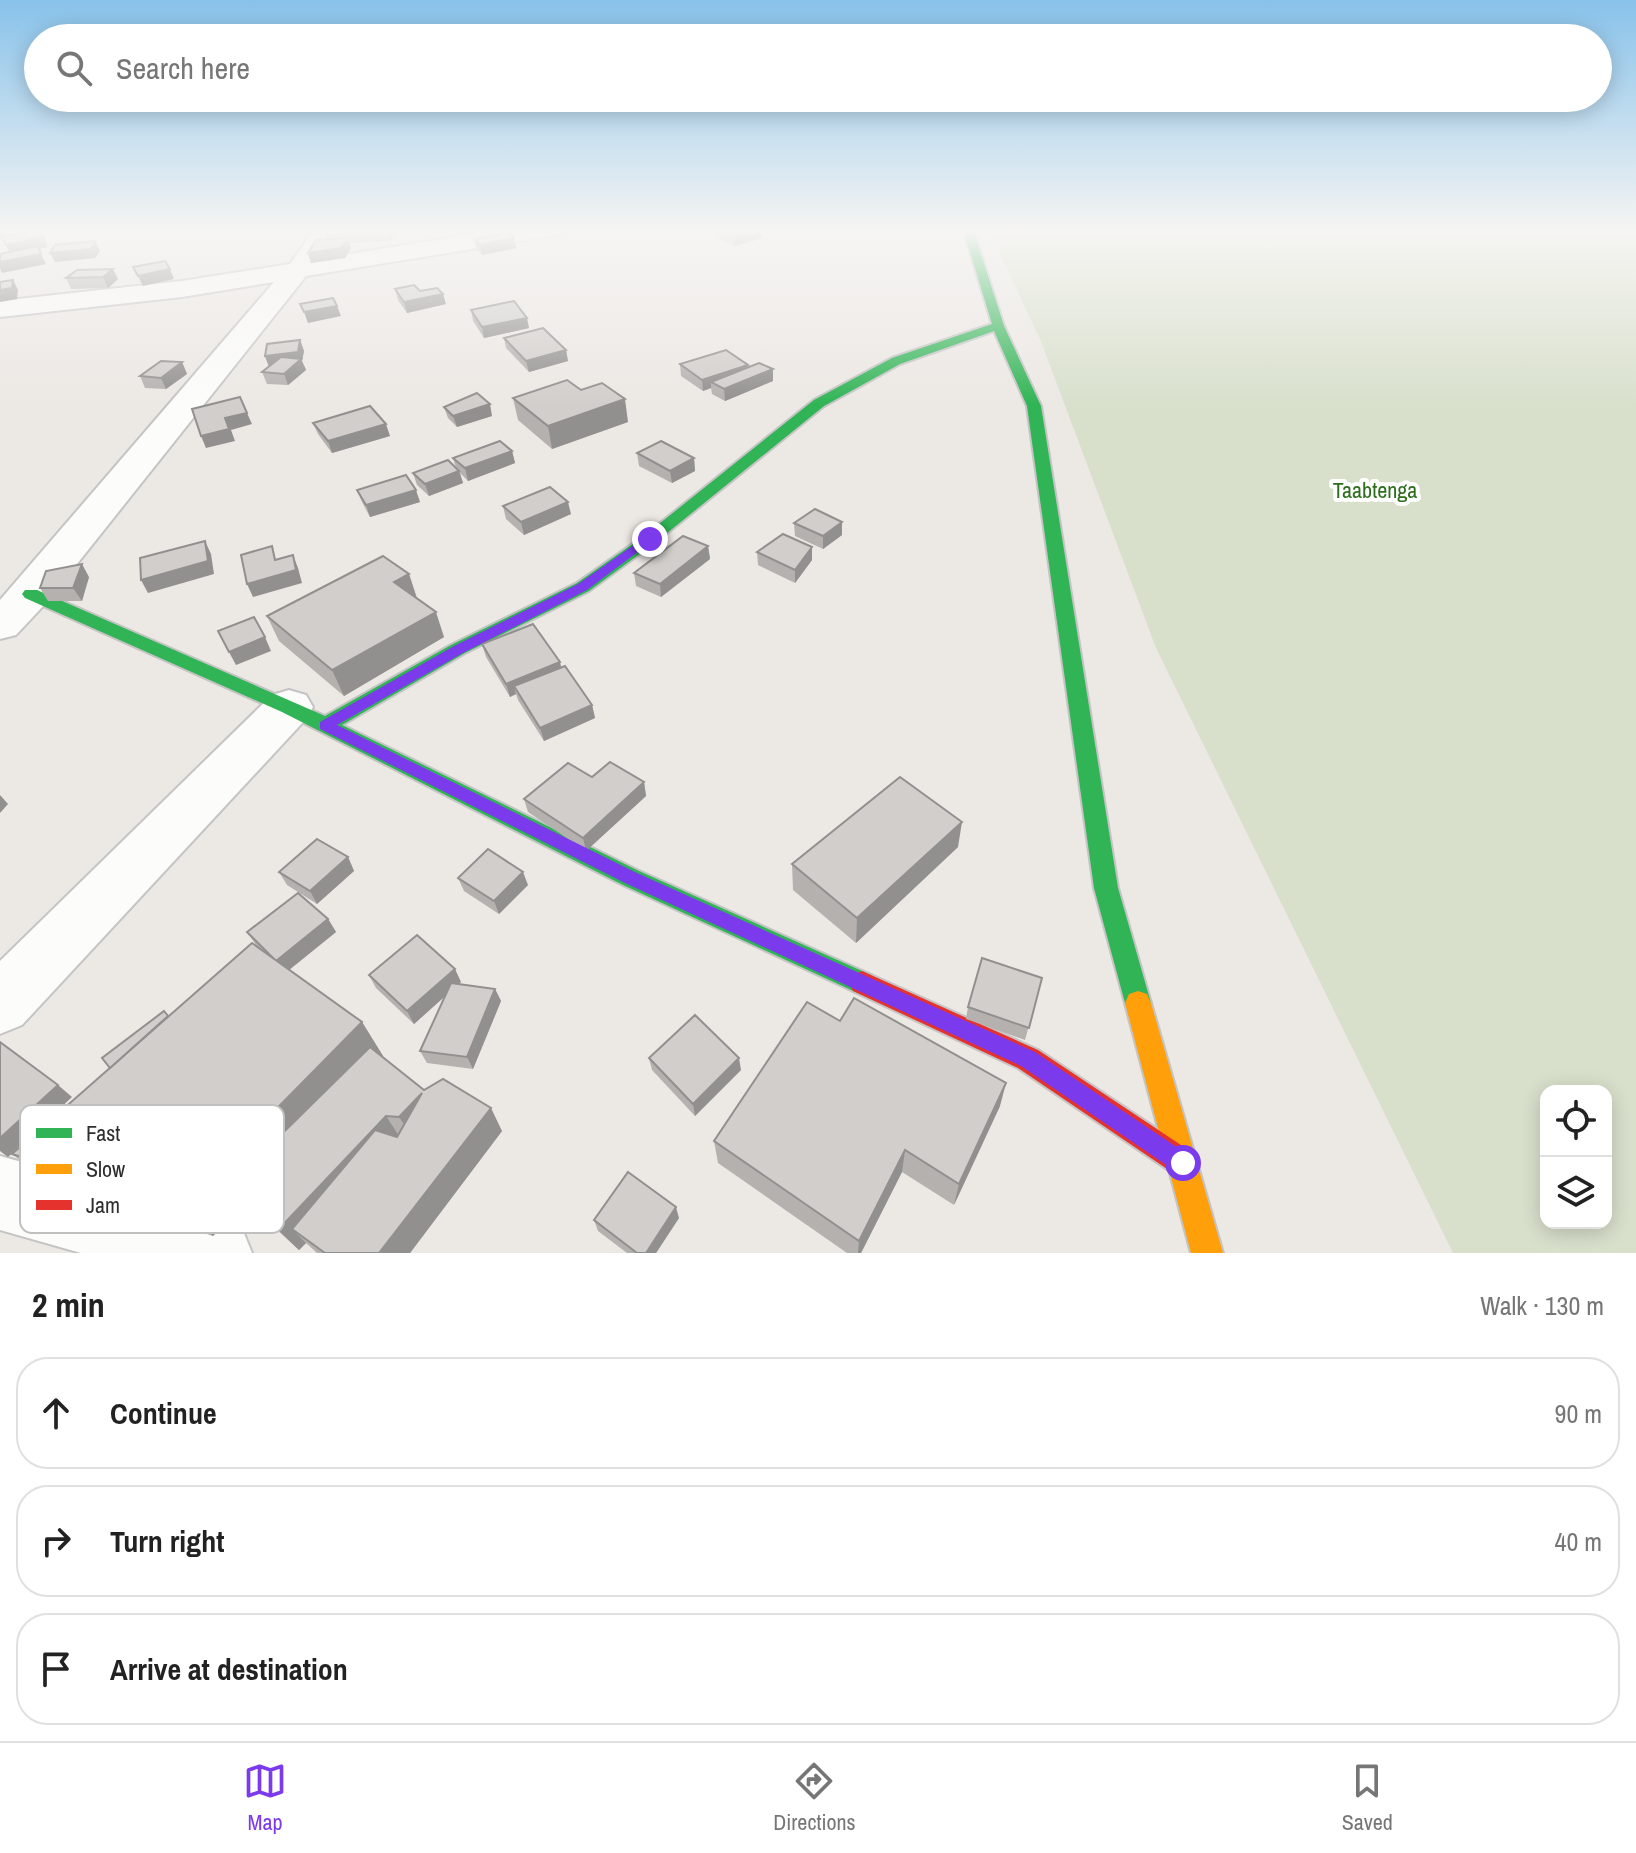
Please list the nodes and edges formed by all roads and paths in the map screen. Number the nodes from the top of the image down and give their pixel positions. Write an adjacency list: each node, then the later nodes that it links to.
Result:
1 (191, 287): 4 (street)
2 (284, 287): 6 (street)
3 (986, 287): 5 (street)
4 (0, 309)
5 (998, 326): 8 (street); 10 (street)
6 (31, 594): 7 (street); 8 (street)
7 (0, 625)
8 (307, 716): 9 (street); 10 (street)
9 (0, 1004)
10 (1183, 1163): 15 (street)
11 (0, 1193): 12 (street)
12 (20, 1199)
13 (143, 1233): 14 (street)
14 (214, 1253)
15 (1207, 1253)

